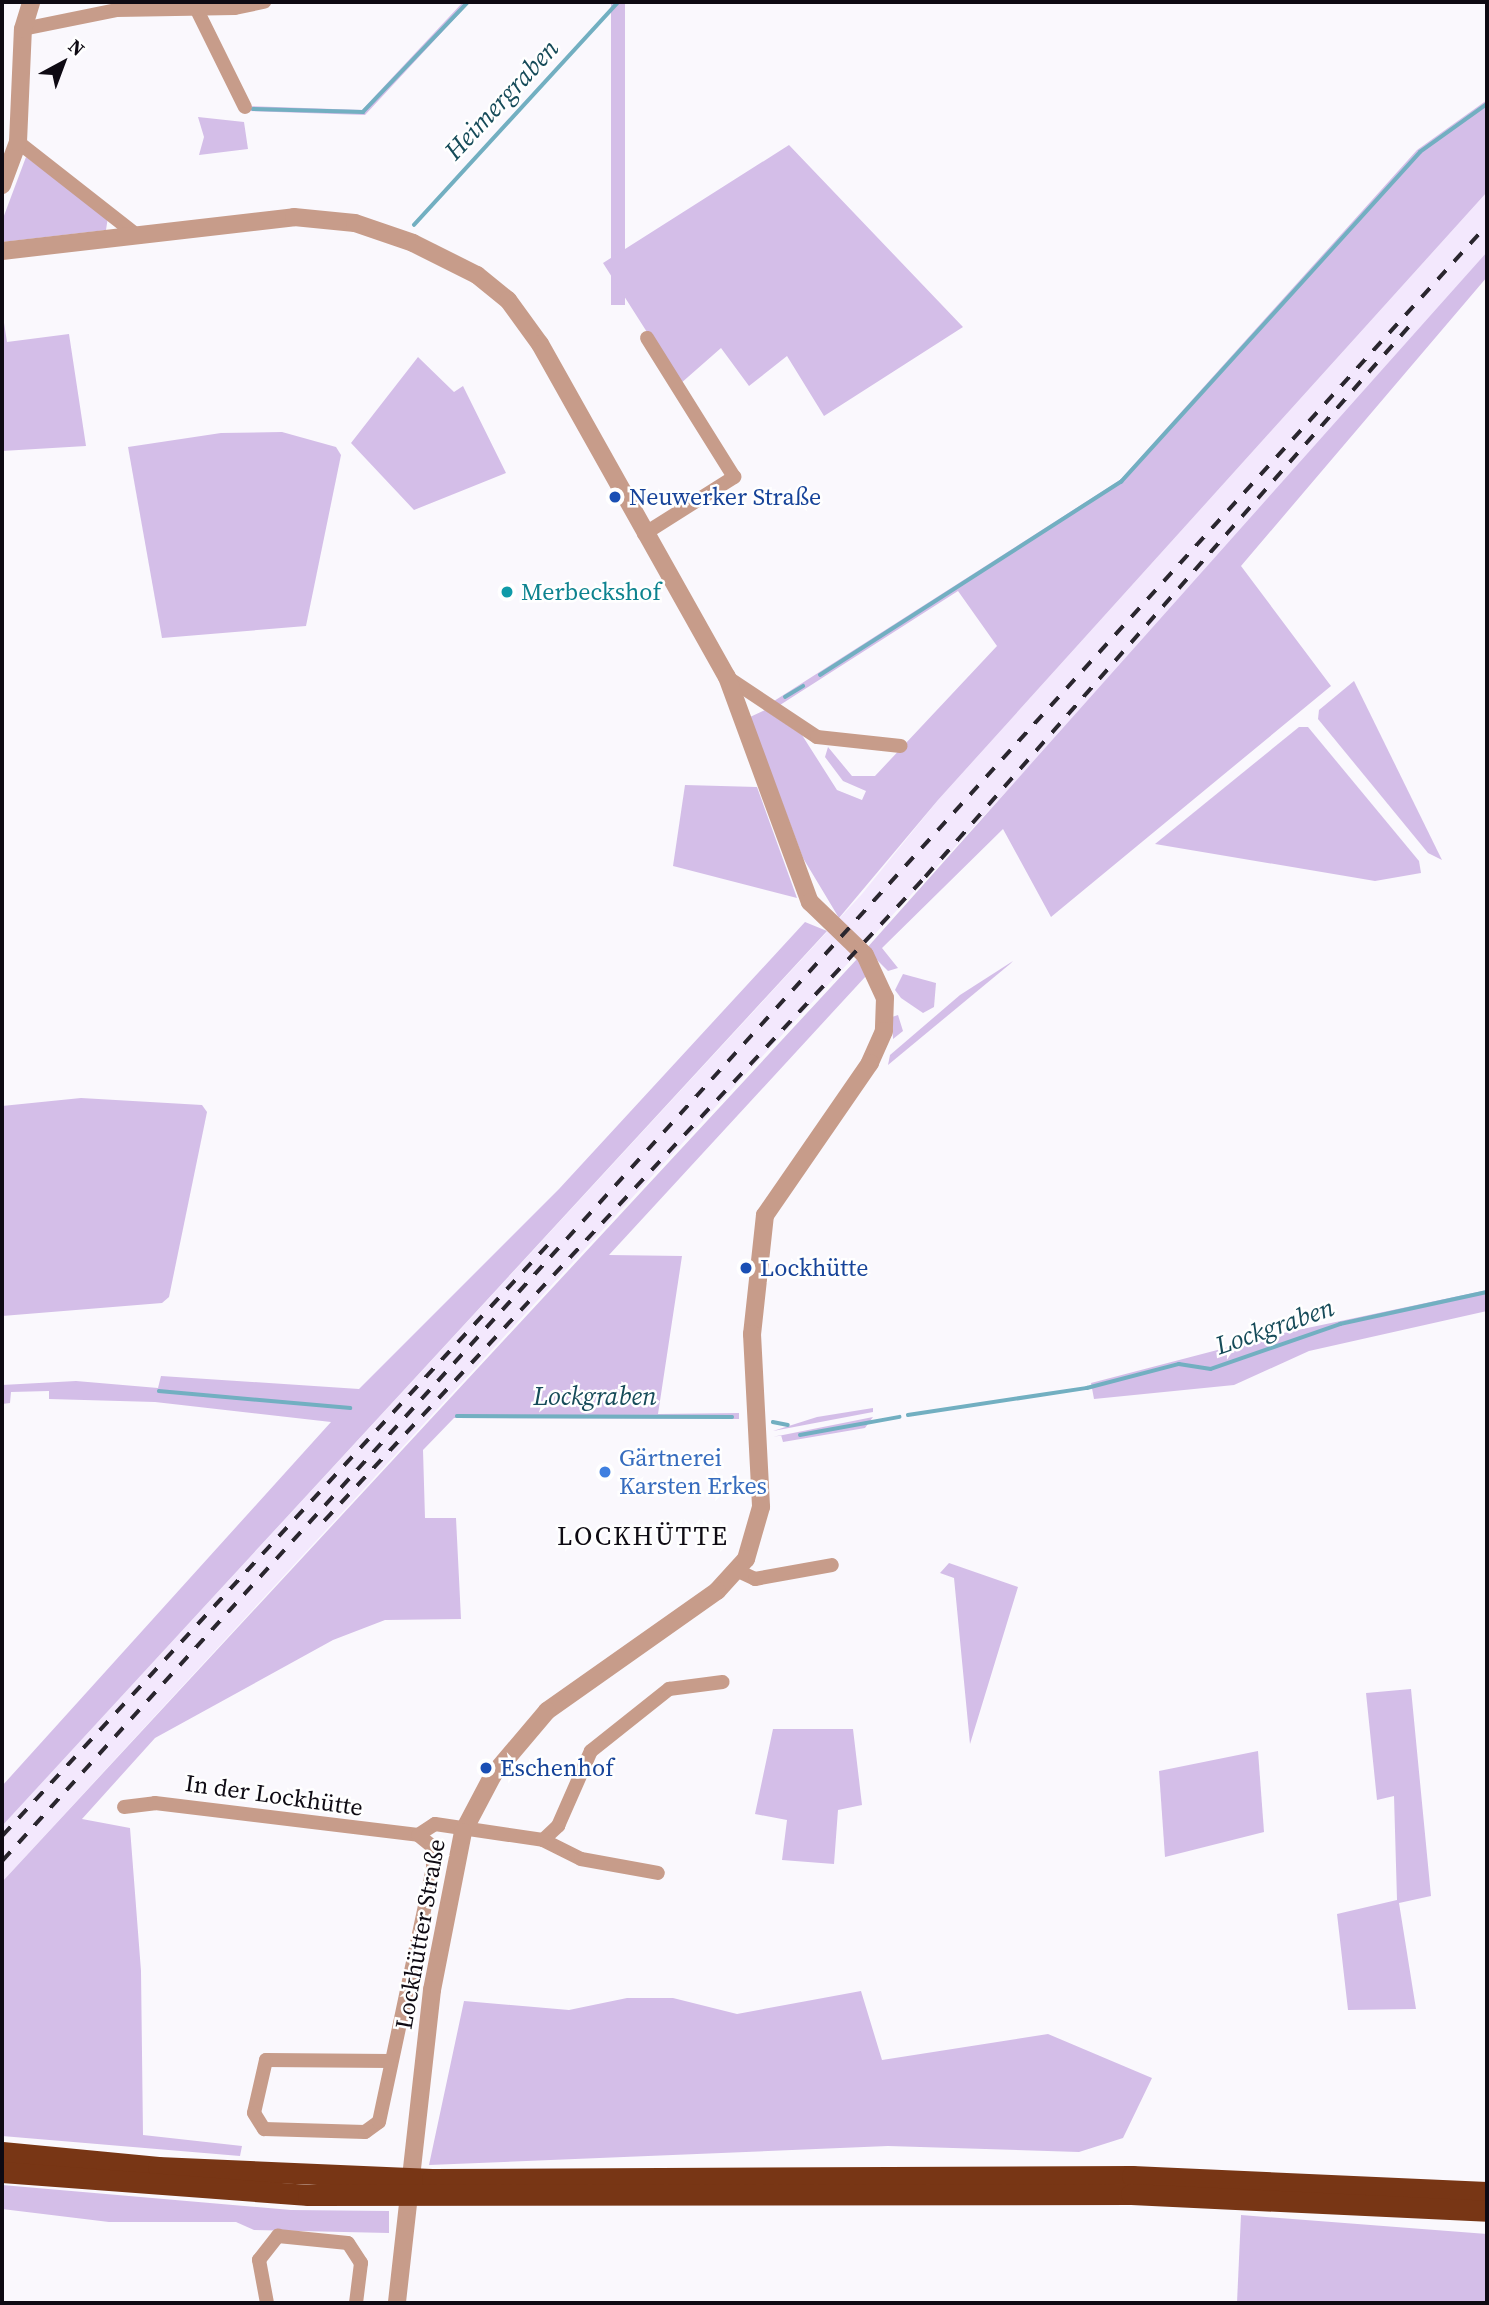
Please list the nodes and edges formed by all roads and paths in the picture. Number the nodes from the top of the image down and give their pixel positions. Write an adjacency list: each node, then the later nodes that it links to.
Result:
1 (31, 2): 4 (street)
2 (264, 2): 3 (street)
3 (194, 4): 4 (street); 5 (street)
4 (23, 29): 6 (street)
5 (246, 107)
6 (18, 142): 7 (street); 8 (street)
7 (2, 185)
8 (139, 237): 9 (street); 11 (street)
9 (2, 251)
10 (647, 338): 11 (street)
11 (645, 534): 12 (street)
12 (727, 677): 13 (street); 15 (street)
13 (901, 746)
14 (832, 1564): 15 (street)
15 (738, 1571): 18 (street, Lockhütter Straße)
16 (723, 1682): 20 (street)
17 (124, 1807): 19 (street, In der Lockhütte)
18 (463, 1832): 19 (street, In der Lockhütte); 20 (street, In der Lockhütte); 29 (street, Lockhütter Straße)
19 (418, 1835): 22 (street)
20 (543, 1840): 21 (street)
21 (658, 1873)
22 (390, 2061): 22 (street)
23 (2, 2152): 25 (highway)
24 (2, 2172): 26 (highway)
25 (1487, 2192)
26 (1487, 2211)
27 (267, 2303): 28 (street)
28 (356, 2303)
29 (397, 2303)

